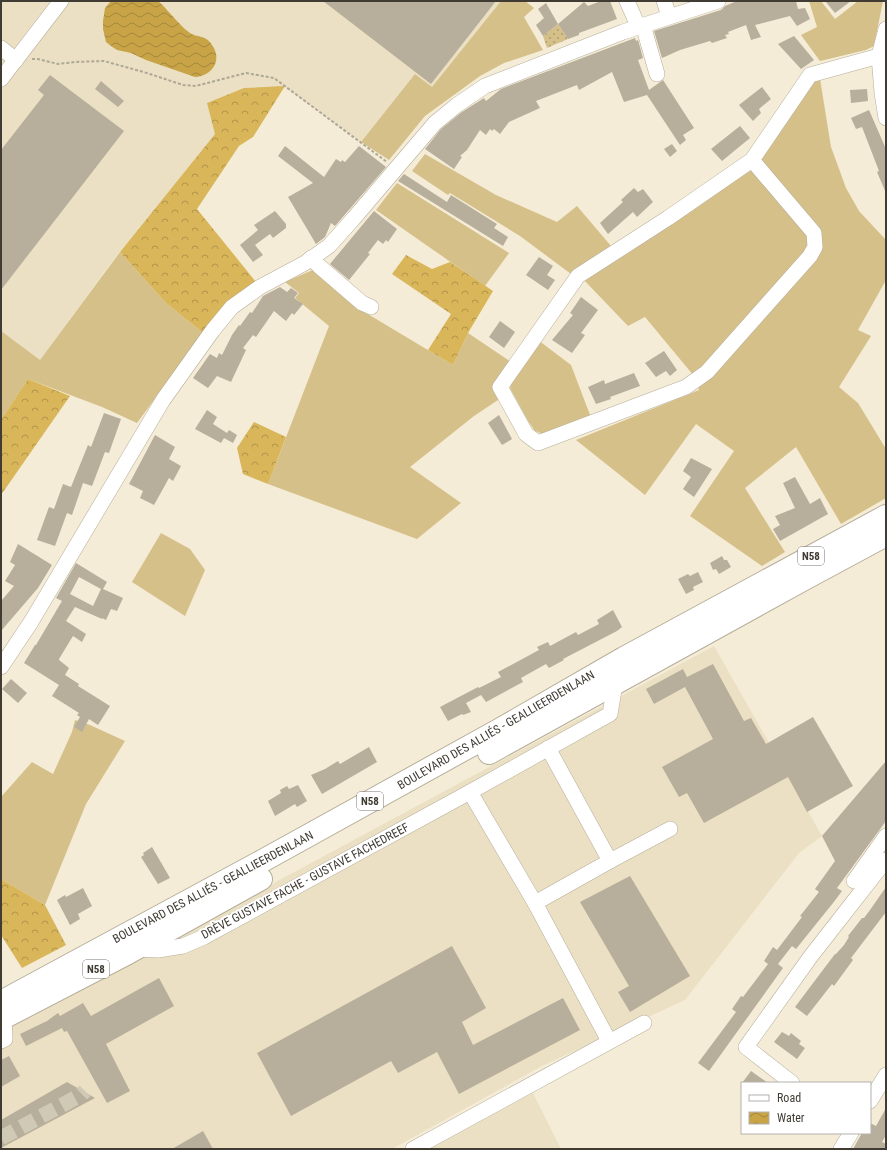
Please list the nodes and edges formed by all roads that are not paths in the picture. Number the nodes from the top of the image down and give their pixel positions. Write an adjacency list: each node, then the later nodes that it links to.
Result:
1 (60, 1): 10 (street)
2 (627, 1): 6 (street)
3 (664, 1): 5 (street)
4 (718, 1): 5 (street)
5 (669, 16): 6 (street)
6 (641, 26): 11 (street); 15 (street)
7 (886, 29): 9 (street)
8 (1, 48): 10 (street)
9 (879, 56): 13 (street); 14 (street)
10 (16, 60): 12 (street)
11 (657, 74)
12 (1, 79)
13 (886, 118)
14 (752, 160): 14 (street)
15 (311, 258): 16 (street); 20 (street)
16 (371, 307)
17 (886, 516): 19 (highway, BOULEVARD DES ALLIÉS - GEALLIEERDENLAAN / N58)
18 (886, 535): 19 (highway, BOULEVARD DES ALLIÉS - GEALLIEERDENLAAN / N58)
19 (680, 637): 21 (highway, BOULEVARD DES ALLIÉS - GEALLIEERDENLAAN / N58)
20 (1, 667)
21 (611, 676): 22 (street, DRÈVE GUSTAVE FACHE - GUSTAVE FACHEDREEF); 30 (highway, BOULEVARD DES ALLIÉS - GEALLIEERDENLAAN / N58); 31 (highway, BOULEVARD DES ALLIÉS - GEALLIEERDENLAAN / N58)
22 (548, 748): 23 (street, DRÈVE GUSTAVE FACHE - GUSTAVE FACHEDREEF); 27 (street)
23 (470, 792): 29 (street); 30 (street, DRÈVE GUSTAVE FACHE - GUSTAVE FACHEDREEF)
24 (670, 828): 27 (street)
25 (886, 836): 28 (street)
26 (886, 860): 36 (street)
27 (610, 861): 29 (street)
28 (854, 881)
29 (535, 903): 34 (street)
30 (135, 949): 31 (highway, BOULEVARD DES ALLIÉS - GEALLIEERDENLAAN / N58)
31 (2, 1013): 33 (street)
32 (644, 1023): 34 (street)
33 (1, 1041)
34 (609, 1041): 39 (street)
35 (886, 1075): 37 (street)
36 (791, 1082)
37 (871, 1099)
38 (850, 1134): 40 (street)
39 (413, 1149)
40 (841, 1149)

